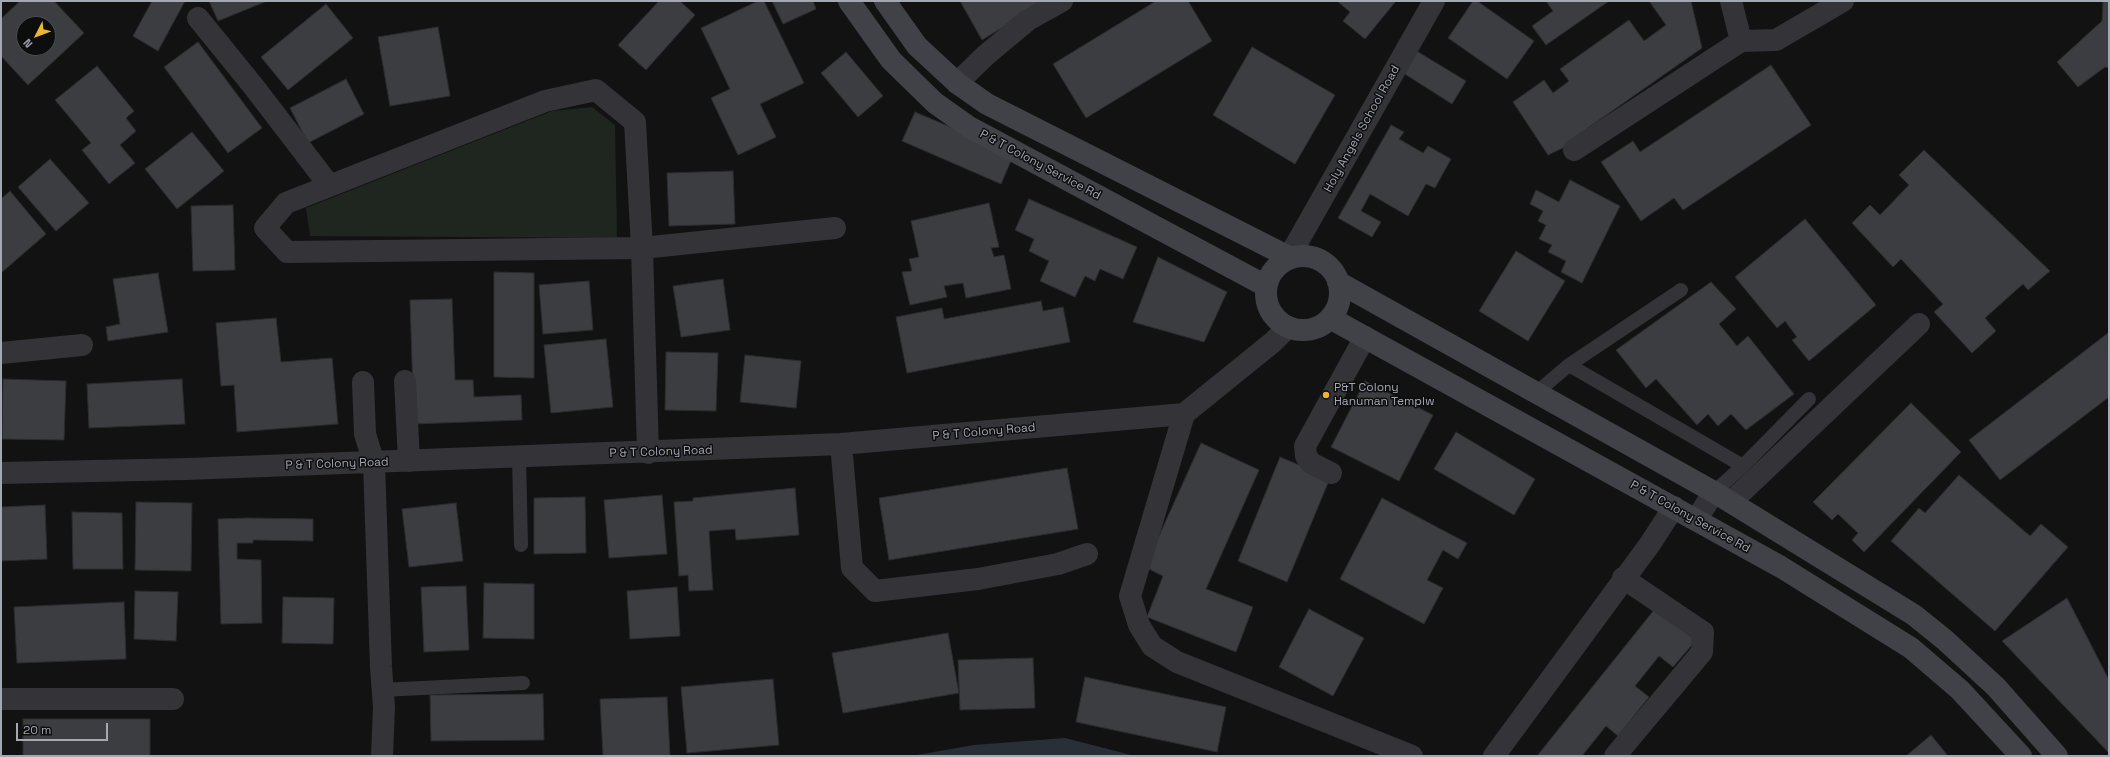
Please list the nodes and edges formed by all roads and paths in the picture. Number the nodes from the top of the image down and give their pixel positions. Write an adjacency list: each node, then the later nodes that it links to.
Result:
1 (849, 1): 16 (street, P & T Colony Service Rd)
2 (885, 1): 9 (street)
3 (1062, 1): 9 (street)
4 (1434, 1): 14 (street, Holy Angels School Road)
5 (1731, 1): 8 (street)
6 (1843, 1): 8 (street)
7 (198, 18): 11 (street)
8 (1741, 41): 10 (street)
9 (957, 83): 14 (street)
10 (1574, 150)
11 (328, 185): 13 (street); 13 (street)
12 (835, 228): 13 (street)
13 (642, 248): 31 (street)
14 (1289, 258): 15 (street); 16 (street)
15 (1338, 282): 18 (street); 27 (street)
16 (1266, 286): 20 (street)
17 (1681, 290): 24 (lane)
18 (1330, 318): 20 (street); 21 (street, P & T Colony Service Rd)
19 (1919, 324): 38 (street)
20 (1288, 327): 29 (street)
21 (1364, 337): 37 (street); 39 (street, P & T Colony Service Rd)
22 (82, 345): 23 (street)
23 (1, 353)
24 (1569, 365): 27 (lane); 35 (lane)
25 (405, 381): 33 (street)
26 (364, 382): 34 (street)
27 (1536, 392): 38 (street)
28 (1809, 399): 35 (lane)
29 (1184, 414): 30 (street, P & T Colony Road); 49 (street)
30 (841, 444): 31 (street, P & T Colony Road); 42 (street)
31 (648, 453): 32 (street, P & T Colony Road)
32 (519, 457): 33 (street, P & T Colony Road); 41 (lane)
33 (409, 461): 34 (street, P & T Colony Road)
34 (374, 462): 36 (street, P & T Colony Road); 45 (street)
35 (1743, 466): 38 (lane)
36 (1, 473)
37 (1331, 473)
38 (1722, 497): 40 (street); 53 (street)
39 (1674, 507): 40 (street, P & T Colony Service Rd); 43 (street)
40 (1696, 520): 52 (street, P & T Colony Service Rd)
41 (521, 545)
42 (1087, 554)
43 (1623, 578): 50 (street); 51 (street)
44 (523, 683): 45 (lane)
45 (382, 690): 48 (street)
46 (1, 699): 47 (street)
47 (173, 699)
48 (382, 756)
49 (1412, 756)
50 (1494, 756)
51 (1615, 756)
52 (2021, 756)
53 (2057, 756)

